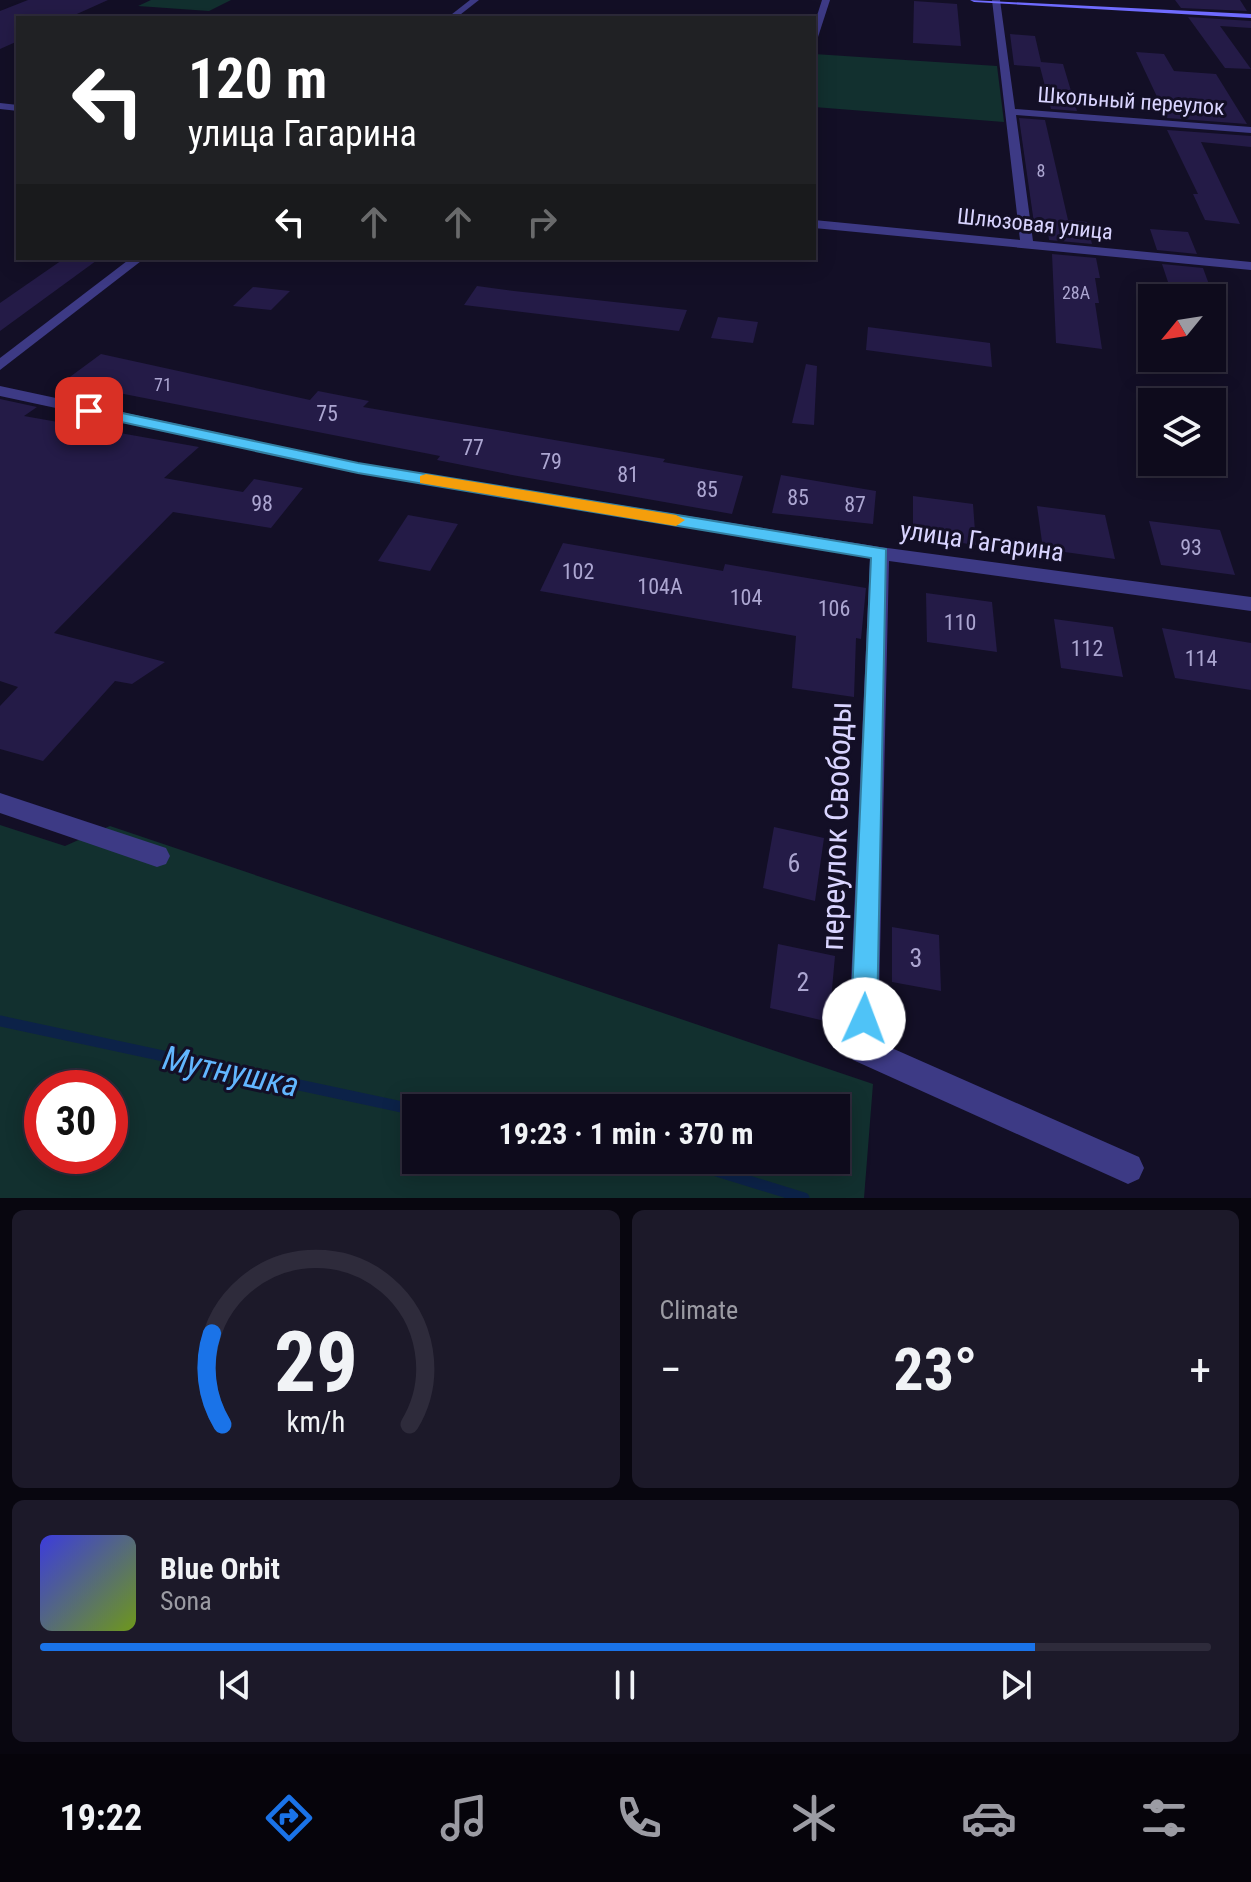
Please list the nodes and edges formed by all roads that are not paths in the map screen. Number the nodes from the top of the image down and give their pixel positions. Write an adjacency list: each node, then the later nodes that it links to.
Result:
1 (475, 0): 5 (street)
2 (826, 0): 7 (street)
3 (974, 0): 4 (main road)
4 (996, 1): 6 (main road); 8 (street)
5 (454, 16)
6 (1251, 16)
7 (816, 31)
8 (1009, 112): 9 (street, Школьный переулок); 11 (street)
9 (1251, 130)
10 (816, 224): 11 (street, Шлюзовая улица)
11 (1027, 243): 13 (street, Шлюзовая улица)
12 (136, 260): 14 (street)
13 (1251, 266)
14 (0, 365)
15 (0, 391): 16 (street, улица Гагарина)
16 (880, 553): 17 (street, улица Гагарина); 20 (street, переулок Свободы)
17 (1251, 604)
18 (0, 803): 19 (street)
19 (157, 856)
20 (1128, 1168)

